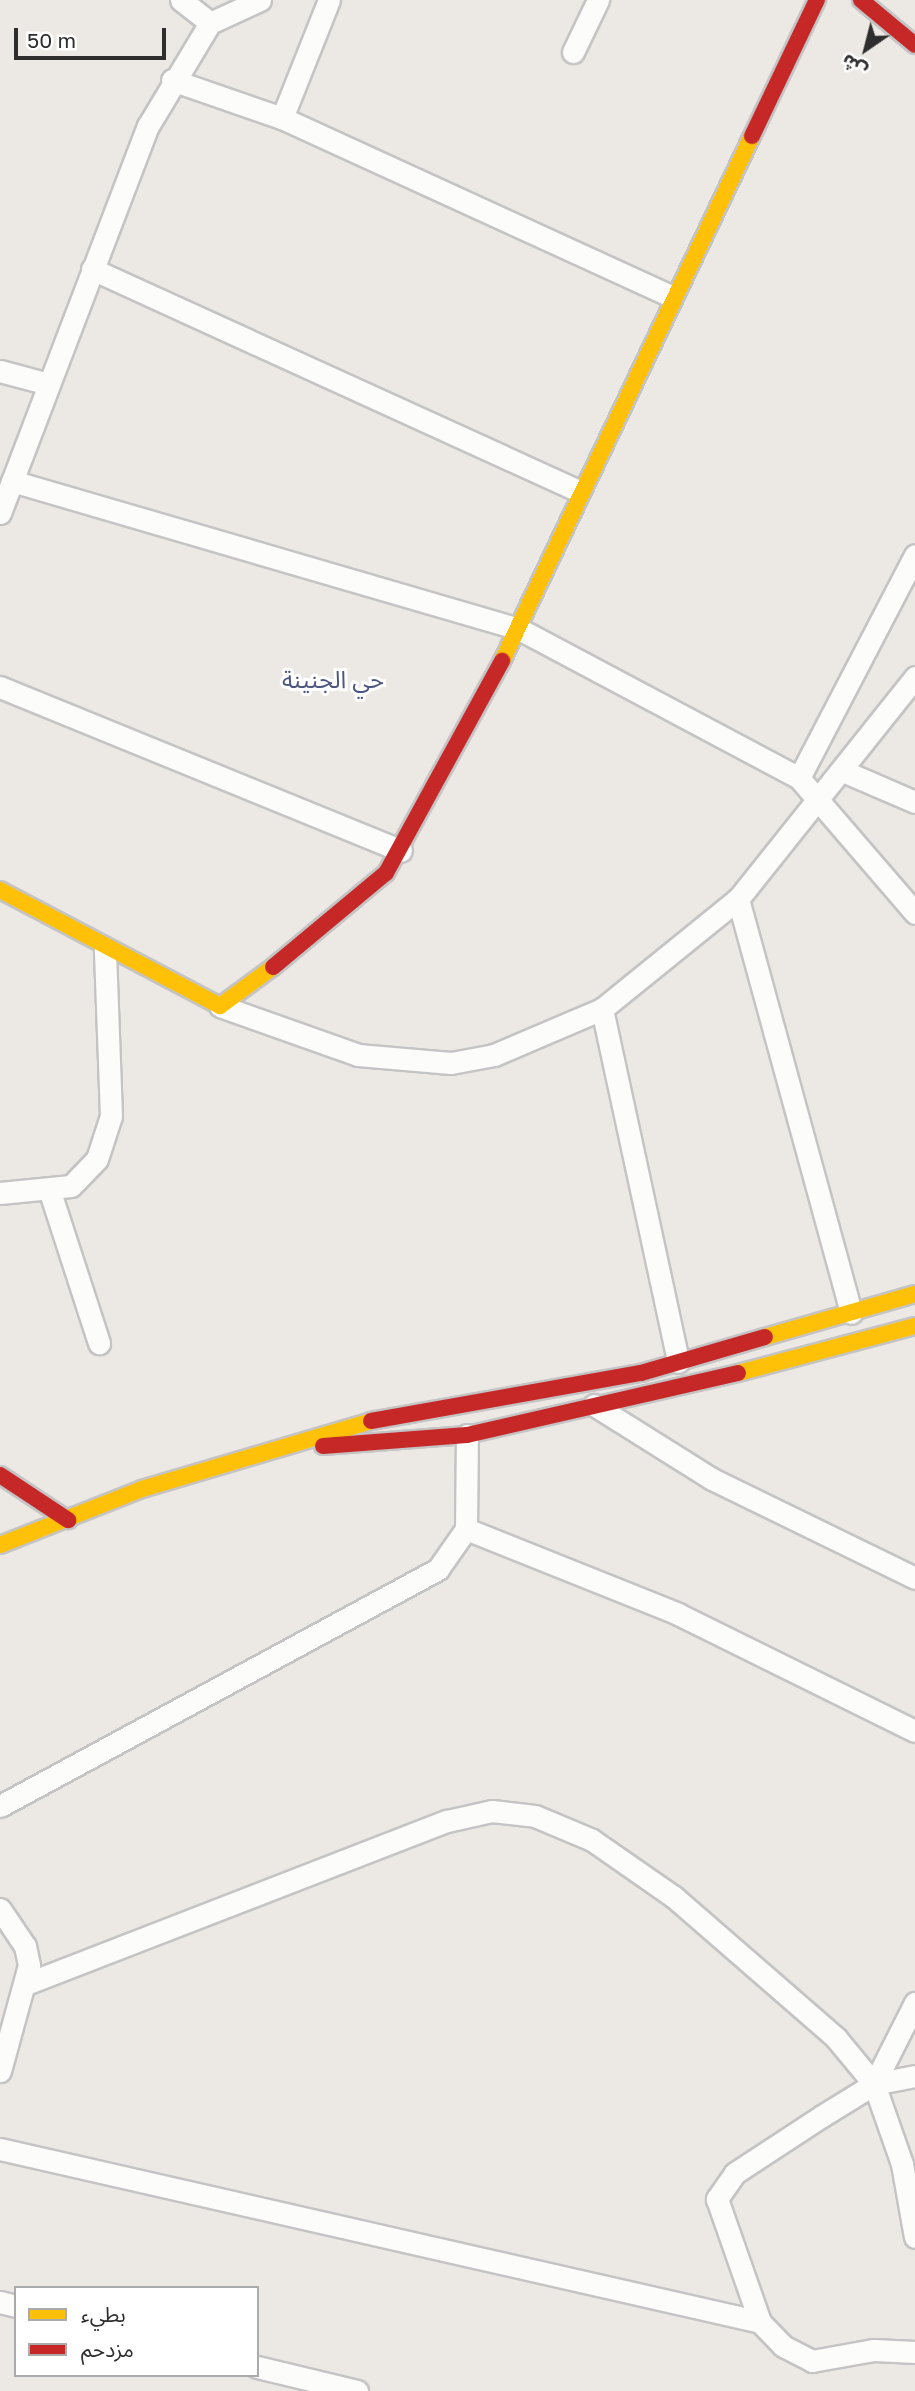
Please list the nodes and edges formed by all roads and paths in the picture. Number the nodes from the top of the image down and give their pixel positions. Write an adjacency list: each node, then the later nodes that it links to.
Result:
1 (181, 0): 7 (street)
2 (260, 0): 7 (street)
3 (329, 0): 11 (street)
4 (598, 0): 9 (street)
5 (817, 0): 13 (street)
6 (861, 0): 8 (street)
7 (210, 23): 10 (street)
8 (915, 45)
9 (573, 51)
10 (172, 80): 11 (street); 12 (street)
11 (282, 118): 13 (street)
12 (92, 269): 15 (street); 17 (street)
13 (671, 296): 17 (street)
14 (0, 371): 15 (street)
15 (45, 383): 16 (street)
16 (12, 481): 18 (street); 20 (street)
17 (579, 491): 20 (street)
18 (0, 513)
19 (915, 555): 24 (street)
20 (519, 629): 24 (street); 27 (street)
21 (915, 677): 23 (street)
22 (0, 687): 27 (street)
23 (843, 771): 25 (street); 26 (street)
24 (799, 778): 25 (street)
25 (820, 801): 29 (street); 30 (street)
26 (915, 802)
27 (401, 850): 32 (street)
28 (0, 890): 31 (street)
29 (738, 899): 33 (street); 37 (street)
30 (915, 913)
31 (105, 949): 32 (street); 34 (street)
32 (219, 1006): 33 (street)
33 (602, 1009): 40 (street)
34 (50, 1192): 35 (street); 39 (street)
35 (0, 1193)
36 (915, 1294): 37 (street)
37 (851, 1313): 40 (street)
38 (915, 1326): 42 (street)
39 (99, 1343)
40 (678, 1362): 41 (street)
41 (577, 1387): 42 (street); 44 (street)
42 (598, 1410): 43 (street); 49 (street)
43 (467, 1435): 44 (street); 47 (street)
44 (283, 1446): 46 (street)
45 (0, 1475): 46 (street)
46 (68, 1520): 48 (street)
47 (466, 1529): 50 (street); 51 (street)
48 (0, 1545)
49 (915, 1578)
50 (915, 1731)
51 (0, 1806)
52 (0, 1909): 53 (street)
53 (26, 1983): 55 (street); 57 (street)
54 (915, 2003): 57 (street)
55 (0, 2071)
56 (915, 2076): 57 (street)
57 (874, 2084): 59 (street); 60 (street)
58 (0, 2149): 60 (street)
59 (915, 2236)
60 (760, 2322): 61 (street)
61 (915, 2352)
62 (259, 2367): 63 (street)
63 (357, 2391)

